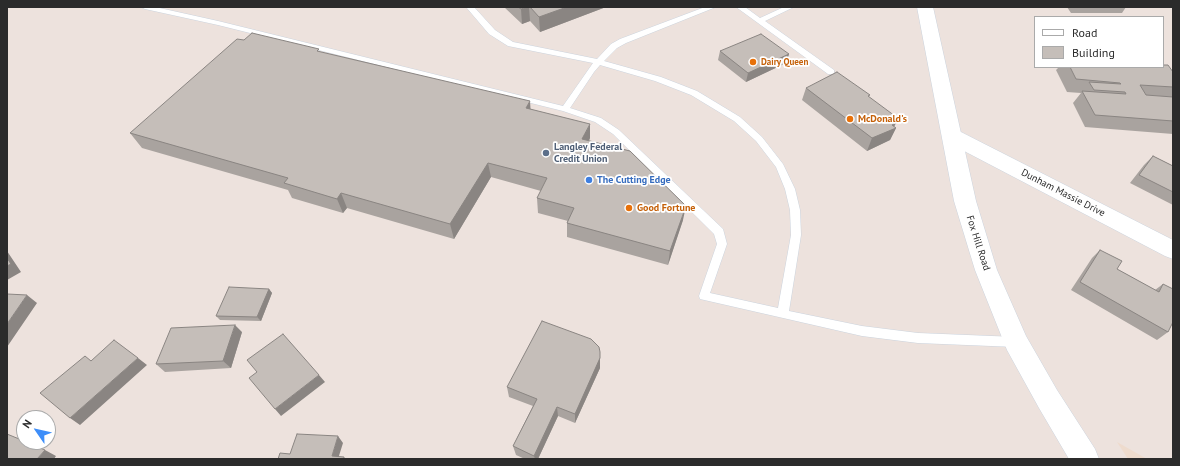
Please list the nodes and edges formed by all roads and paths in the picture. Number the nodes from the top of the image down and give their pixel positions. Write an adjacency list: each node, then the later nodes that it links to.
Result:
1 (145, 7): 10 (lane)
2 (470, 7): 8 (lane)
3 (712, 7): 8 (lane)
4 (740, 7): 7 (lane)
5 (790, 7): 7 (lane)
6 (925, 7): 11 (main road, Fox Hill Road)
7 (760, 21): 9 (lane)
8 (598, 62): 10 (lane); 13 (lane)
9 (831, 72)
10 (565, 109): 13 (lane)
11 (952, 136): 12 (street, Dunham Massie Drive); 14 (main road, Fox Hill Road)
12 (1173, 250)
13 (782, 314): 14 (lane)
14 (1016, 342): 15 (main road, Fox Hill Road)
15 (1085, 459)

